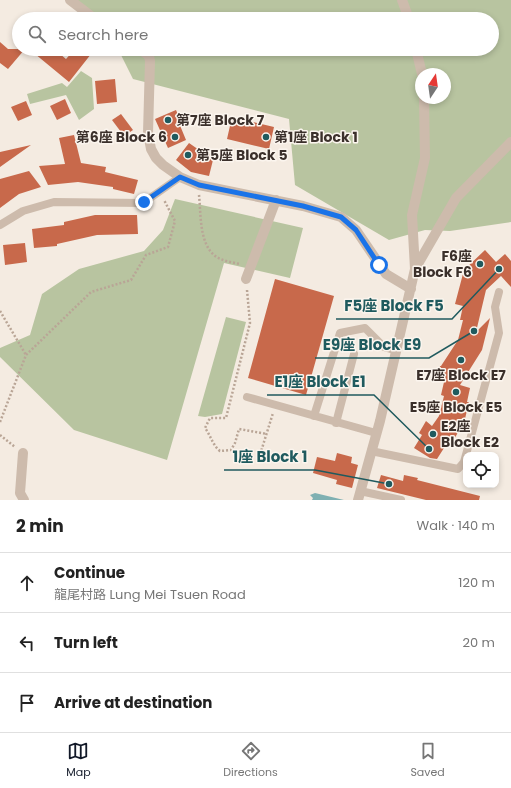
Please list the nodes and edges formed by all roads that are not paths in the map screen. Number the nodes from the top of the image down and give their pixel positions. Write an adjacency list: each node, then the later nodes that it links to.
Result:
1 (70, 0): 3 (street)
2 (402, 0): 4 (street)
3 (86, 12)
4 (406, 12)
5 (149, 56): 10 (street)
6 (418, 56): 7 (street)
7 (421, 68)
8 (424, 104): 13 (street)
9 (511, 142): 13 (street)
10 (180, 177): 11 (street); 12 (lane)
11 (276, 200): 14 (street); 15 (street)
12 (0, 225)
13 (415, 269): 15 (street)
14 (246, 279)
15 (411, 289): 17 (street)
16 (499, 292): 23 (lane)
17 (397, 351): 20 (lane); 22 (street)
18 (354, 354): 21 (lane)
19 (247, 398): 20 (lane)
20 (314, 416): 21 (lane)
21 (336, 423): 22 (lane)
22 (376, 433): 23 (street)
23 (371, 451): 25 (street)
24 (23, 453): 26 (street)
25 (359, 495): 27 (lane)
26 (24, 500)
27 (401, 500)

